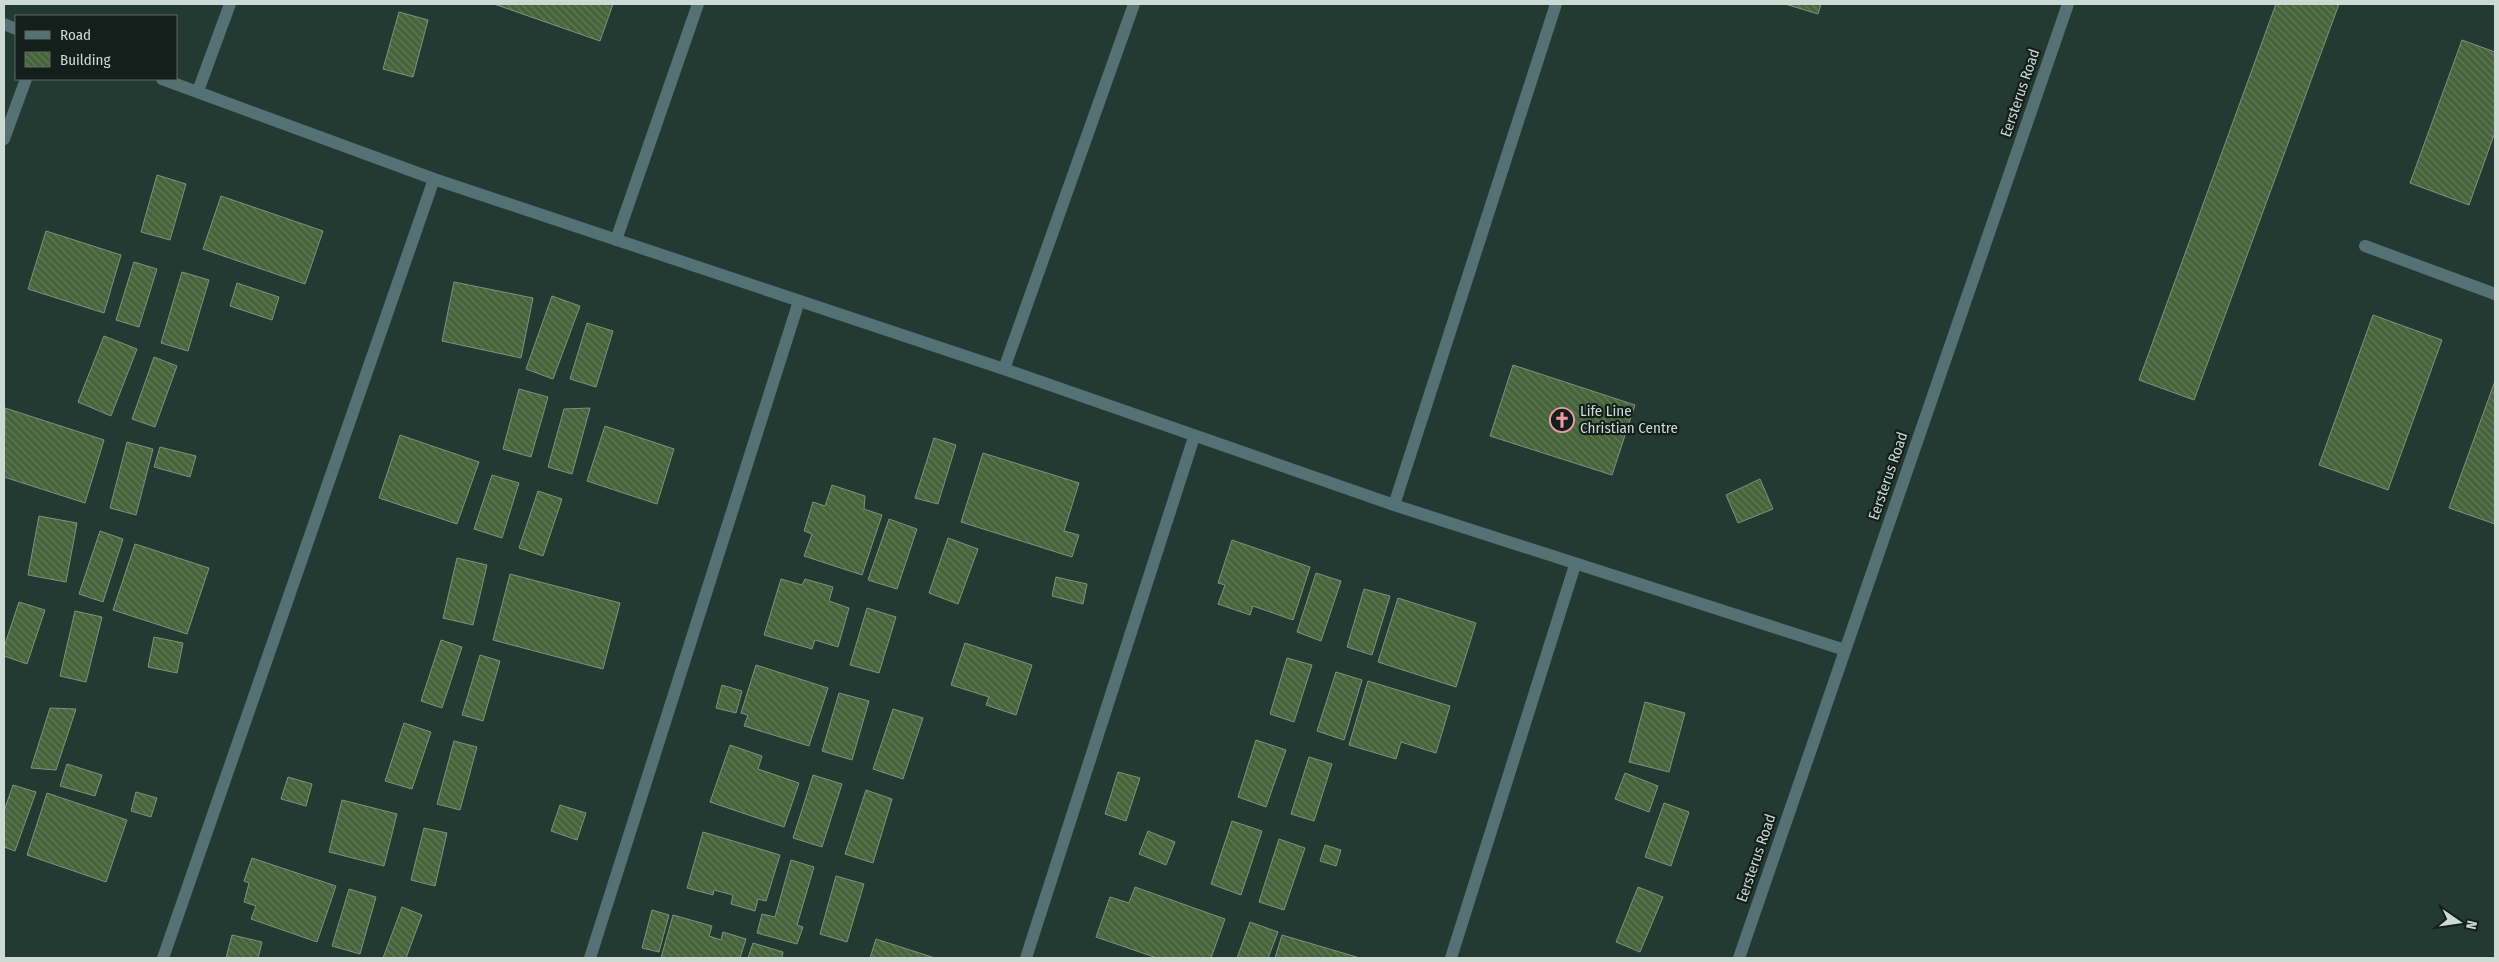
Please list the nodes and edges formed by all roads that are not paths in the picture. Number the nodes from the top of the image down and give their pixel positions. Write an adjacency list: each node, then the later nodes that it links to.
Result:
1 (230, 4): 8 (street)
2 (698, 4): 11 (street)
3 (1134, 4): 15 (street)
4 (1556, 4): 17 (street)
5 (2068, 4): 19 (street, Eersterus Road)
6 (26, 80): 9 (street)
7 (165, 80): 8 (street)
8 (198, 91): 10 (street)
9 (4, 139)
10 (434, 179): 11 (street); 20 (street)
11 (616, 240): 14 (street)
12 (2365, 246): 13 (street)
13 (2495, 294)
14 (799, 300): 15 (street); 21 (street)
15 (1004, 369): 16 (street)
16 (1194, 437): 17 (street); 22 (street)
17 (1394, 505): 18 (street)
18 (1575, 565): 19 (street); 23 (street)
19 (1845, 650): 24 (street, Eersterus Road)
20 (163, 958)
21 (590, 958)
22 (1026, 958)
23 (1451, 958)
24 (1739, 958)

